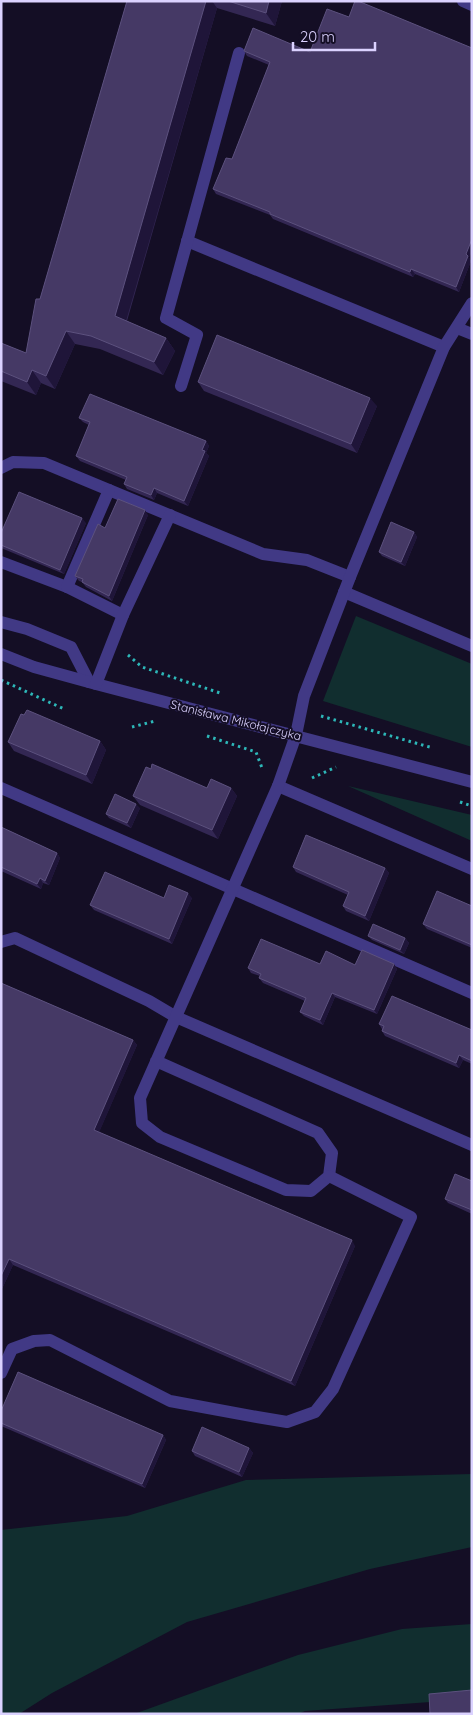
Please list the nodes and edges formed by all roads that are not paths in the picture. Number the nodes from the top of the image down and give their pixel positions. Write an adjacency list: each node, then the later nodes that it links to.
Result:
1 (463, 1): 2 (street)
2 (472, 5)
3 (239, 53): 4 (street)
4 (187, 241): 8 (street); 9 (street)
5 (472, 303): 6 (street)
6 (457, 328): 7 (street); 8 (street)
7 (472, 334)
8 (444, 347): 14 (street)
9 (181, 386)
10 (1, 468): 11 (street)
11 (109, 490): 12 (street); 15 (street)
12 (170, 515): 14 (street); 17 (street)
13 (1, 562): 15 (street)
14 (350, 577): 16 (street)
15 (68, 587): 17 (street)
16 (344, 592): 19 (street); 22 (street)
17 (123, 615): 21 (street)
18 (1, 622): 21 (street)
19 (472, 646)
20 (1, 654): 21 (street, Stanisława Mikołajczyka)
21 (93, 683): 22 (street, Stanisława Mikołajczyka)
22 (296, 736): 23 (street, Stanisława Mikołajczyka); 24 (street)
23 (472, 782)
24 (278, 786): 26 (street); 27 (street)
25 (1, 788): 27 (street)
26 (472, 869)
27 (232, 889): 29 (street); 30 (street)
28 (1, 942): 30 (street)
29 (472, 993)
30 (176, 1017): 31 (street); 32 (street)
31 (156, 1061): 33 (street); 33 (street)
32 (472, 1146)
33 (329, 1176): 34 (street)
34 (1, 1373)

